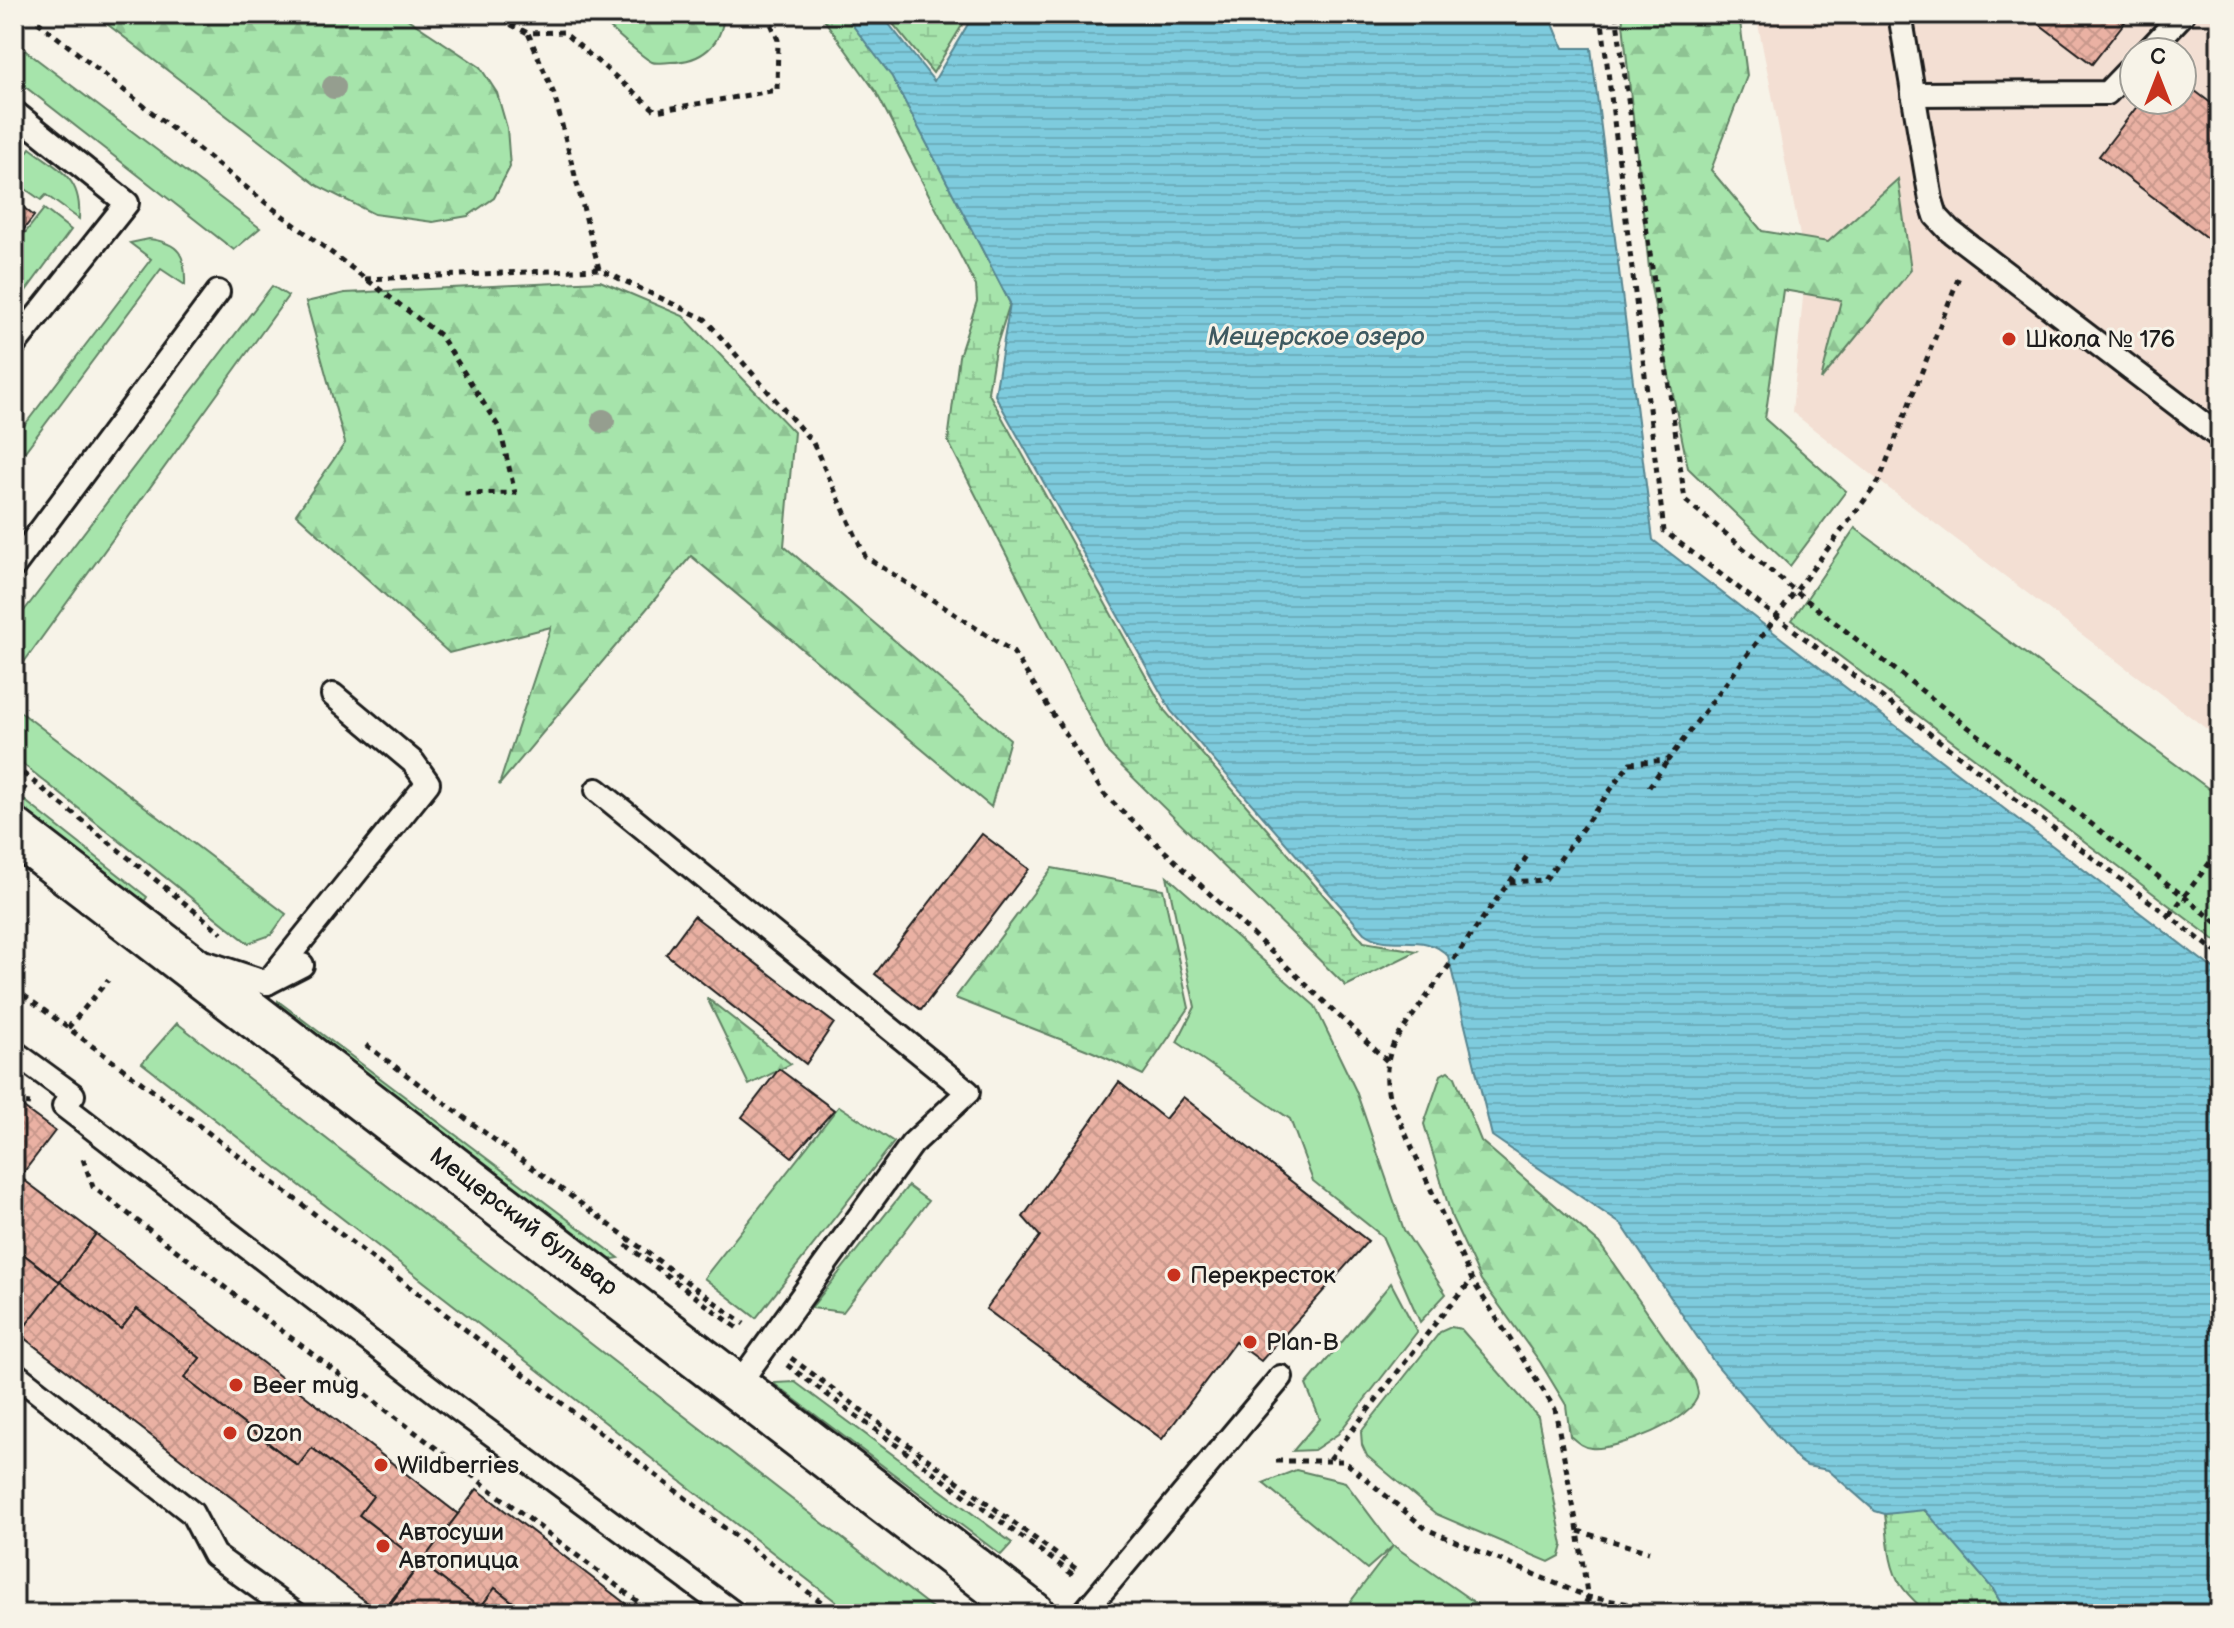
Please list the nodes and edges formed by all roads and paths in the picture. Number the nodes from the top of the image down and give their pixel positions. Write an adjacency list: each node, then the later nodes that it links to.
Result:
1 (28, 14): 15 (path)
2 (489, 14): 8 (path)
3 (767, 14): 8 (path)
4 (1601, 14): 22 (path)
5 (1616, 14): 21 (path)
6 (1900, 14): 11 (lane)
7 (2183, 14): 9 (lane)
8 (528, 33): 14 (path)
9 (2162, 36)
10 (2118, 82): 11 (lane)
11 (1913, 94): 13 (lane)
12 (14, 112): 17 (lane)
13 (1971, 247): 18 (lane); 21 (path)
14 (599, 269): 15 (path); 45 (path)
15 (365, 279): 19 (path)
16 (218, 292): 20 (lane)
17 (14, 345)
18 (2220, 437)
19 (462, 494)
20 (14, 566)
21 (1795, 591): 22 (path); 32 (path)
22 (1775, 616): 24 (path); 33 (path)
23 (333, 695): 40 (lane)
24 (1668, 760): 26 (path); 31 (path)
25 (14, 766): 35 (path)
26 (1649, 787)
27 (597, 790): 48 (lane)
28 (14, 831): 36 (main road, Мещерский бульвар)
29 (2220, 849): 32 (path)
30 (1527, 856): 31 (path)
31 (1509, 882): 45 (path)
32 (2185, 896): 33 (path); 34 (path)
33 (2170, 916): 37 (path)
34 (2220, 925)
35 (224, 935)
36 (172, 952): 40 (lane); 51 (main road, Мещерский бульвар)
37 (2220, 955)
38 (302, 965): 40 (lane)
39 (108, 980): 42 (path)
40 (267, 983)
41 (14, 988): 42 (path)
42 (68, 1028): 61 (path)
43 (354, 1036): 48 (path)
44 (14, 1052): 60 (lane)
45 (1387, 1061): 47 (path)
46 (93, 1187): 59 (path)
47 (1472, 1280): 52 (path); 54 (path)
48 (768, 1341): 51 (lane); 56 (path)
49 (14, 1373): 58 (lane)
50 (1281, 1377): 56 (lane)
51 (737, 1386): 62 (main road, Мещерский бульвар)
52 (1330, 1459): 53 (path); 57 (path)
53 (1276, 1461)
54 (1578, 1531): 55 (path); 57 (path)
55 (1649, 1552)
56 (1104, 1590): 63 (lane)
57 (1588, 1597): 64 (path); 65 (path); 66 (path)
58 (296, 1614)
59 (654, 1614)
60 (735, 1614)
61 (837, 1614)
62 (1032, 1614)
63 (1083, 1614)
64 (1581, 1614)
65 (1590, 1614)
66 (1638, 1614)

